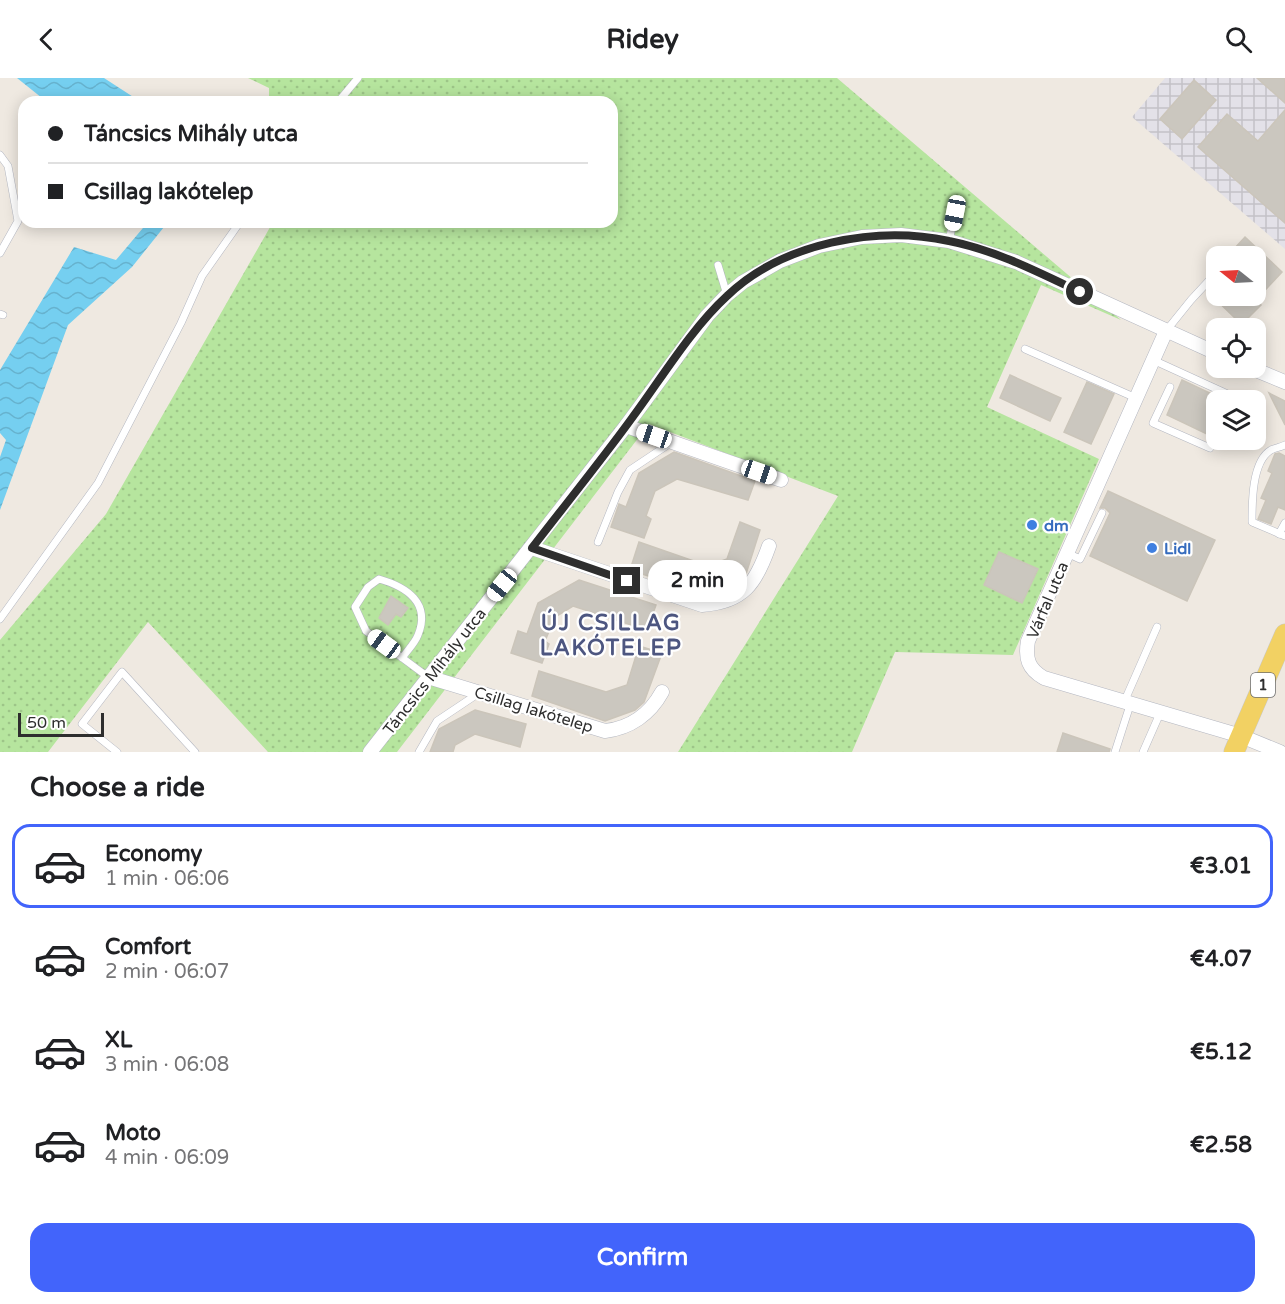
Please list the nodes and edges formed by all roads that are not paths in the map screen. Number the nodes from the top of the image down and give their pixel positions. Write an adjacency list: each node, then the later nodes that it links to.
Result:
1 (358, 78): 2 (lane)
2 (343, 96)
3 (0, 155): 7 (lane)
4 (955, 213): 6 (lane)
5 (236, 228): 32 (lane)
6 (949, 241): 10 (street, Táncsics Mihály utca); 11 (street, Táncsics Mihály utca)
7 (0, 253)
8 (718, 266): 10 (lane)
9 (1206, 284): 11 (lane)
10 (727, 295): 20 (street, Táncsics Mihály utca)
11 (1166, 331): 13 (street, Táncsics Mihály utca); 14 (street, Várfal utca)
12 (1025, 349): 19 (lane)
13 (1206, 349)
14 (1153, 360): 18 (lane); 19 (street, Várfal utca)
15 (1266, 374): 16 (street)
16 (1285, 382)
17 (1170, 387): 23 (lane)
18 (1219, 390)
19 (1136, 398): 31 (street, Várfal utca)
20 (626, 426): 21 (street); 30 (street, Táncsics Mihály utca)
21 (672, 442): 24 (street); 28 (lane)
22 (1285, 445): 27 (lane)
23 (1206, 446)
24 (781, 480)
25 (1102, 513): 31 (lane)
26 (1285, 523): 27 (lane)
27 (1282, 535)
28 (598, 542)
29 (769, 546): 30 (street)
30 (532, 548): 36 (street, Táncsics Mihály utca)
31 (1067, 552): 39 (street, Várfal utca)
32 (0, 619)
33 (1157, 627): 39 (lane)
34 (1285, 634): 41 (main road, 1)
35 (402, 658): 35 (lane); 36 (lane)
36 (428, 677): 38 (street, Csillag lakótelep); 44 (street, Táncsics Mihály utca)
37 (662, 692): 38 (street, Csillag lakótelep)
38 (479, 693): 45 (lane)
39 (1128, 701): 40 (street, Várfal utca); 46 (lane)
40 (1161, 711): 41 (street, Várfal utca); 47 (lane)
41 (1237, 744): 48 (street, Várfal utca)
42 (192, 751): 43 (lane)
43 (117, 752)
44 (370, 752)
45 (419, 752)
46 (1115, 752)
47 (1143, 752)
48 (1280, 752)

